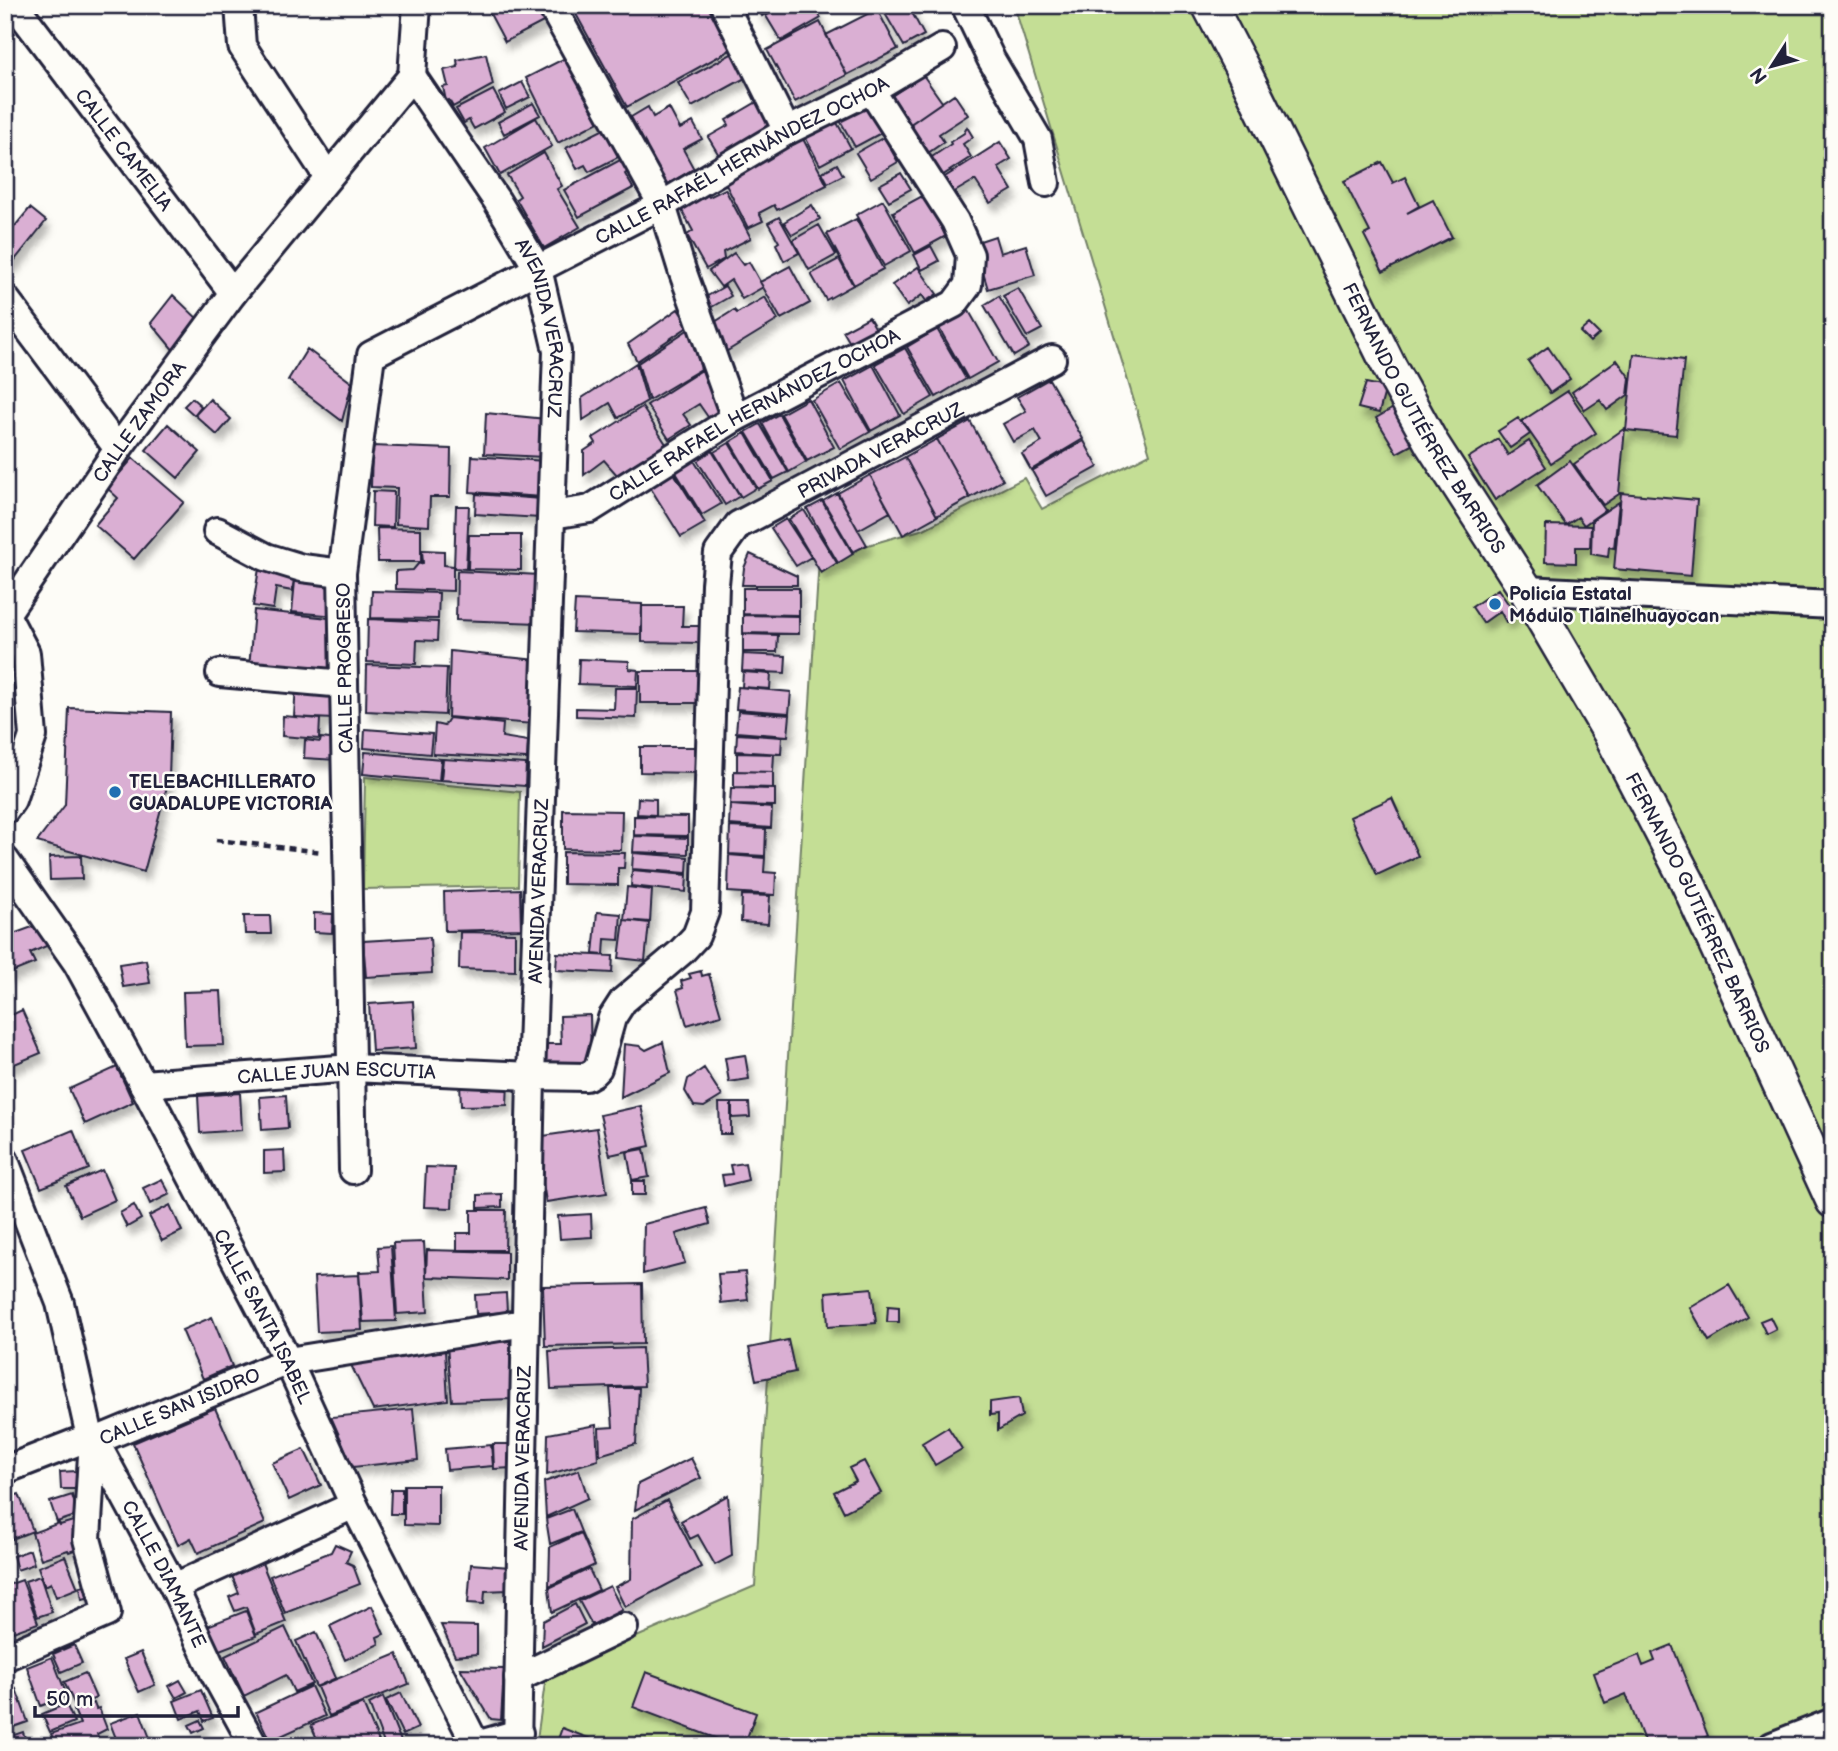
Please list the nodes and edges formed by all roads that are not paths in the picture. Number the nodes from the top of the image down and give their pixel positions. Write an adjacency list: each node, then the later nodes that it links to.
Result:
1 (17, 5): 16 (street, CALLE CAMELIA)
2 (239, 5): 12 (street)
3 (417, 5): 9 (street)
4 (551, 5): 14 (street)
5 (724, 5): 11 (street)
6 (965, 5): 13 (street)
7 (1209, 5): 25 (main road, FERNANDO GUTIÉRREZ BARRIOS)
8 (942, 48): 10 (street, CALLE RAFAÉL HERNÁNDEZ OCHOA)
9 (412, 76): 12 (street, CALLE ZAMORA); 15 (street, AVENIDA VERACRUZ)
10 (871, 90): 11 (street, CALLE RAFAÉL HERNÁNDEZ OCHOA); 19 (street, CALLE RAFAEL HERNÁNDEZ OCHOA)
11 (787, 131): 14 (street, CALLE RAFAÉL HERNÁNDEZ OCHOA)
12 (328, 177): 16 (street, CALLE ZAMORA)
13 (1046, 183)
14 (662, 205): 15 (street, CALLE RAFAÉL HERNÁNDEZ OCHOA); 19 (street)
15 (538, 269): 21 (street, AVENIDA VERACRUZ); 24 (street, CALLE PROGRESO)
16 (233, 293): 20 (street, CALLE ZAMORA)
17 (5, 298): 20 (street)
18 (1052, 359): 23 (street, PRIVADA VERACRUZ)
19 (735, 418): 21 (street, CALLE RAFAEL HERNÁNDEZ OCHOA)
20 (118, 449): 27 (street, CALLE ZAMORA)
21 (552, 515): 33 (street, AVENIDA VERACRUZ)
22 (216, 531): 24 (street)
23 (719, 553): 33 (street, CALLE JUAN ESCUTIA)
24 (342, 573): 29 (street, CALLE PROGRESO)
25 (1526, 590): 26 (street); 37 (main road, FERNANDO GUTIÉRREZ BARRIOS)
26 (1833, 605)
27 (6, 613): 30 (street, CALLE ZAMORA)
28 (220, 673): 29 (street)
29 (344, 684): 32 (street, CALLE PROGRESO)
30 (5, 810)
31 (5, 860): 34 (street, CALLE SANTA ISABEL)
32 (352, 1068): 33 (street, CALLE JUAN ESCUTIA); 34 (street, CALLE JUAN ESCUTIA); 36 (street, CALLE PROGRESO)
33 (531, 1076): 38 (street, AVENIDA VERACRUZ)
34 (143, 1084): 39 (street, CALLE SANTA ISABEL)
35 (5, 1161): 40 (street, CALLE DIAMANTE)
36 (353, 1170)
37 (1833, 1201)
38 (525, 1323): 39 (street, CALLE SAN ISIDRO); 46 (street, AVENIDA VERACRUZ)
39 (288, 1361): 40 (street, CALLE SAN ISIDRO); 42 (street, CALLE SANTA ISABEL)
40 (92, 1439): 41 (street, CALLE SAN ISIDRO); 43 (street, CALLE DIAMANTE); 45 (street)
41 (5, 1470)
42 (354, 1505): 43 (street); 49 (street, CALLE SANTA ISABEL)
43 (174, 1587): 50 (street, CALLE DIAMANTE)
44 (624, 1627): 46 (street)
45 (5, 1657)
46 (518, 1678): 48 (street, AVENIDA VERACRUZ)
47 (1833, 1722): 51 (street)
48 (518, 1740): 49 (street, CALLE SANTA ISABEL)
49 (475, 1745)
50 (254, 1746)
51 (1772, 1746)

